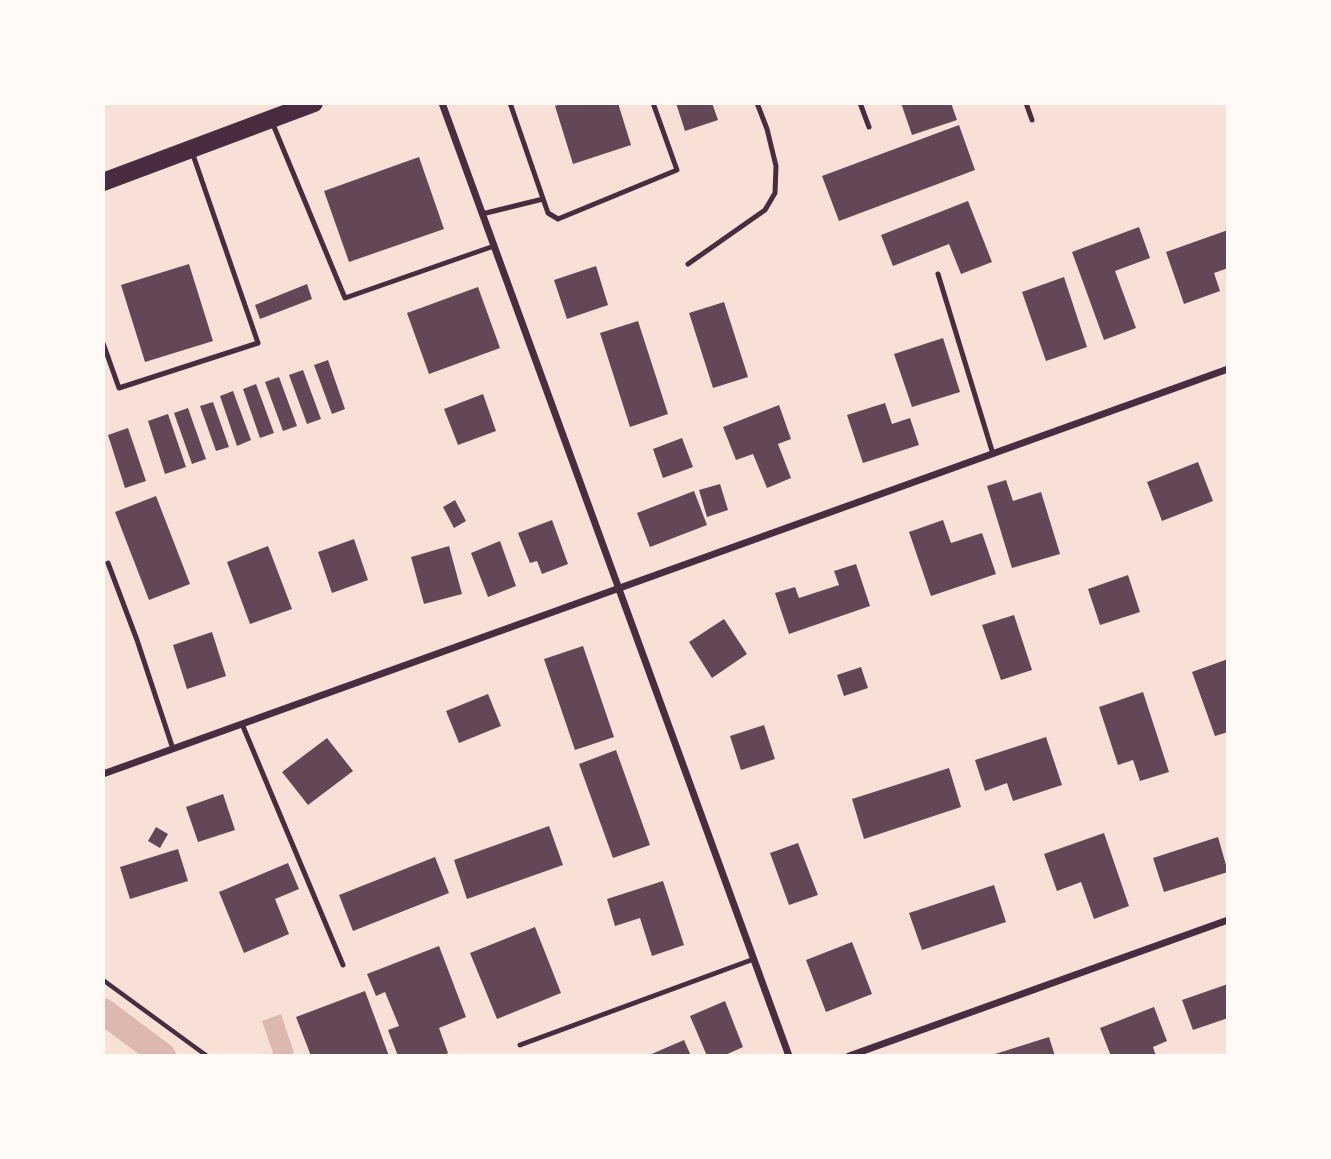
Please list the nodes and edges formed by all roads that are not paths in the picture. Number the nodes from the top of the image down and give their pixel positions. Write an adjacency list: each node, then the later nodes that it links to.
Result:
1 (313, 103): 8 (main road)
2 (442, 103): 14 (street)
3 (510, 103): 13 (lane)
4 (653, 103): 13 (lane)
5 (757, 103): 16 (lane)
6 (860, 103): 10 (lane)
7 (1026, 103): 9 (lane)
8 (271, 119): 11 (main road); 15 (lane)
9 (1032, 120)
10 (869, 127)
11 (191, 149): 12 (main road); 18 (lane)
12 (103, 182)
13 (542, 199): 14 (lane)
14 (482, 214): 15 (street)
15 (494, 246): 22 (street)
16 (688, 264)
17 (938, 274): 20 (lane)
18 (103, 343)
19 (1228, 369): 20 (street)
20 (993, 454): 22 (street)
21 (108, 563): 24 (lane)
22 (619, 588): 23 (street); 27 (street)
23 (242, 724): 24 (street); 28 (lane)
24 (173, 749): 25 (street)
25 (103, 774)
26 (1228, 920): 31 (street)
27 (754, 959): 29 (lane); 30 (street)
28 (343, 965)
29 (520, 1045)
30 (789, 1056)
31 (849, 1056)

